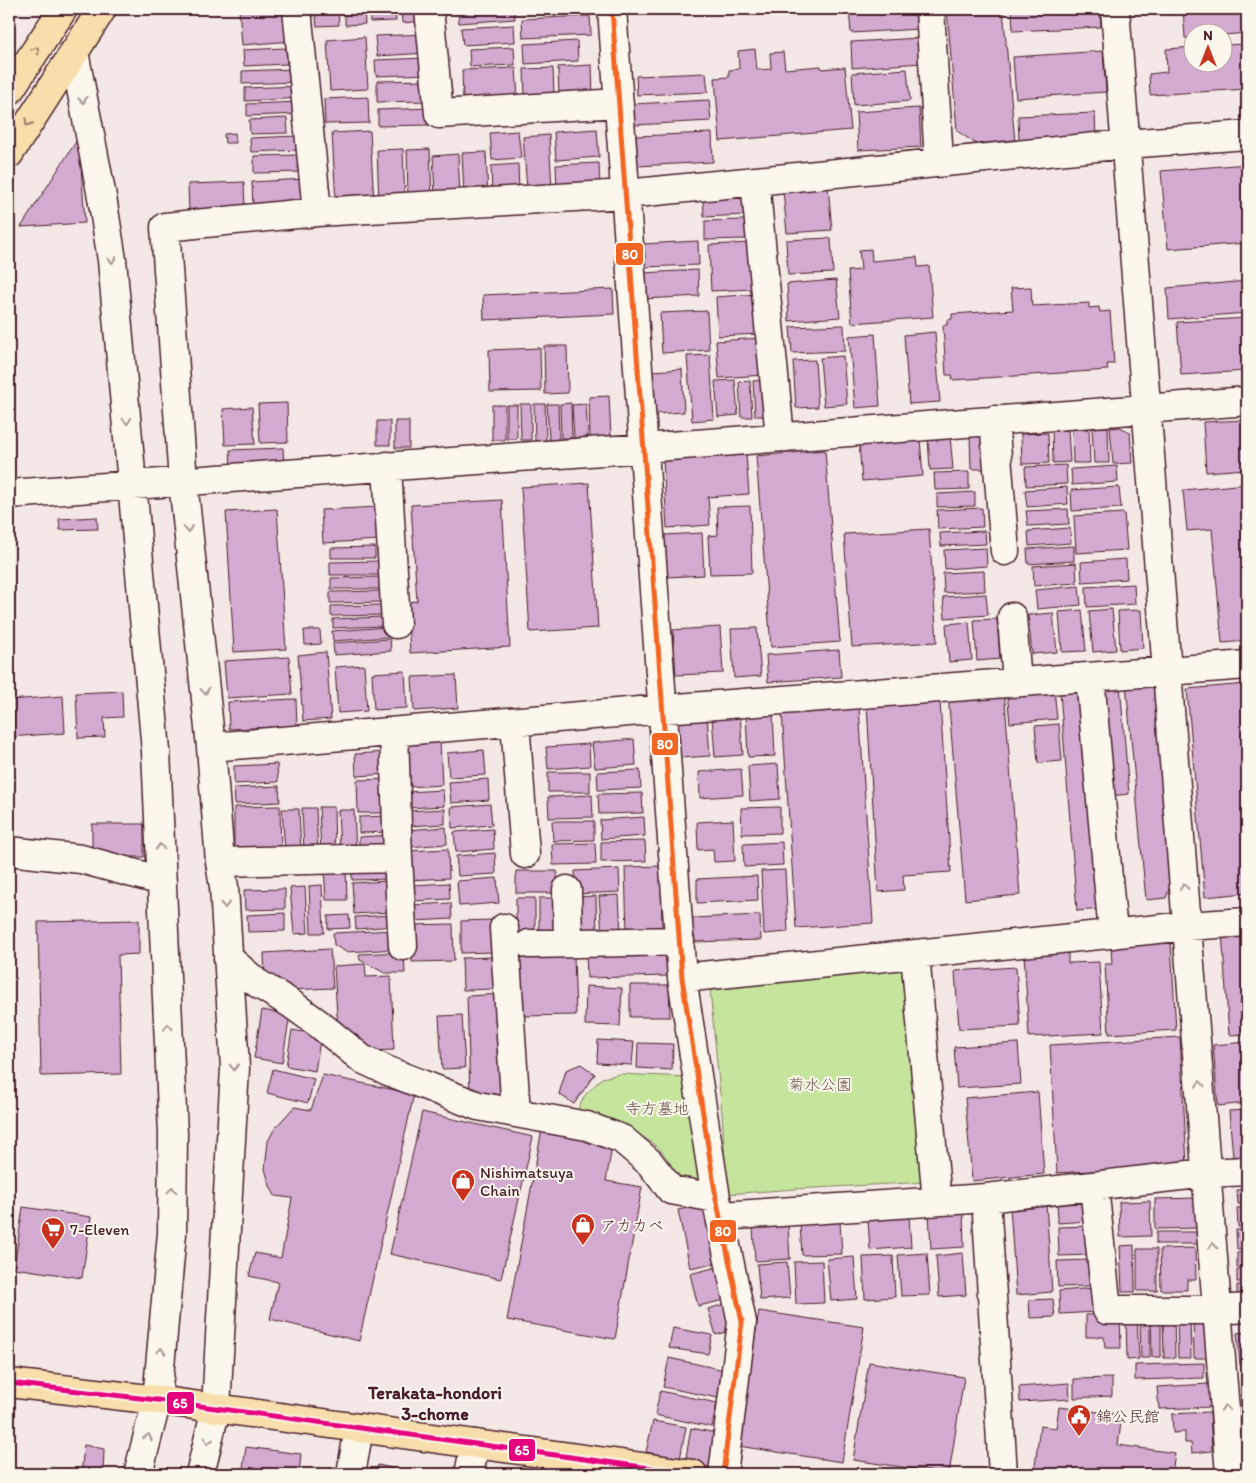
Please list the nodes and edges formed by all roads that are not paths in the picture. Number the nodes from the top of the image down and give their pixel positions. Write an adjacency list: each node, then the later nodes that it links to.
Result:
1 (63, 9): 9 (main road, one-way to 1)
2 (102, 9): 8 (main road)
3 (297, 9): 17 (street)
4 (429, 9): 10 (street)
5 (612, 9): 10 (street)
6 (930, 9): 14 (street)
7 (1115, 9): 12 (street)
8 (74, 52): 13 (main road, one-way to 13); 25 (street, one-way to 25)
9 (9, 91)
10 (619, 103): 16 (street)
11 (1247, 135): 12 (street)
12 (1126, 144): 14 (street); 19 (street)
13 (9, 154)
14 (939, 162): 15 (street)
15 (755, 181): 16 (street); 21 (street)
16 (626, 194): 17 (street); 22 (street)
17 (317, 212): 24 (street)
18 (1247, 401): 19 (street)
19 (1147, 408): 20 (street); 31 (street)
20 (994, 420): 21 (street); 27 (street)
21 (780, 437): 22 (street)
22 (644, 448): 23 (street); 34 (street)
23 (387, 466): 24 (street); 29 (street)
24 (183, 481): 25 (street); 37 (street, one-way to 37)
25 (133, 484): 26 (street); 42 (street, one-way to 25)
26 (9, 494)
27 (1004, 551)
28 (1012, 617): 33 (street)
29 (396, 624)
30 (1247, 665): 31 (street)
31 (1167, 671): 32 (street); 45 (street, one-way to 31)
32 (1090, 677): 33 (street); 47 (street)
33 (1017, 683): 34 (street)
34 (664, 709): 35 (street); 48 (street)
35 (515, 722): 36 (street); 39 (street)
36 (394, 732): 37 (street); 40 (street)
37 (211, 747): 41 (street)
38 (9, 851): 42 (street)
39 (525, 854)
40 (398, 858): 41 (street); 51 (street)
41 (220, 862): 53 (street, one-way to 53)
42 (162, 881): 65 (street, one-way to 42)
43 (567, 890): 49 (street)
44 (1247, 922): 45 (street)
45 (1188, 926): 47 (street); 57 (street, one-way to 45)
46 (504, 928): 55 (street)
47 (1113, 934): 52 (street)
48 (680, 941): 49 (street); 54 (street)
49 (568, 943): 50 (street)
50 (529, 944)
51 (402, 946)
52 (915, 954): 54 (street); 60 (street)
53 (228, 958): 55 (street); 66 (street, one-way to 66)
54 (682, 978): 61 (street)
55 (516, 1113): 61 (street)
56 (1247, 1172): 57 (street)
57 (1207, 1173): 58 (street); 63 (street, one-way to 57)
58 (1094, 1186): 59 (street); 63 (street)
59 (986, 1198): 60 (street); 77 (street)
60 (937, 1201): 61 (street)
61 (718, 1207): 76 (street)
62 (1247, 1308): 63 (street)
63 (1218, 1310): 69 (street, one-way to 63)
64 (9, 1383): 65 (main road)
65 (157, 1400): 66 (main road); 71 (street, one-way to 65)
66 (216, 1408): 67 (main road); 72 (street, one-way to 72)
67 (359, 1428): 68 (main road); 73 (street)
68 (475, 1444): 70 (main road); 74 (street)
69 (1235, 1458)
70 (653, 1472): 75 (main road)
71 (138, 1474)
72 (200, 1474)
73 (351, 1474)
74 (469, 1474)
75 (693, 1474)
76 (723, 1474)
77 (1003, 1474)

